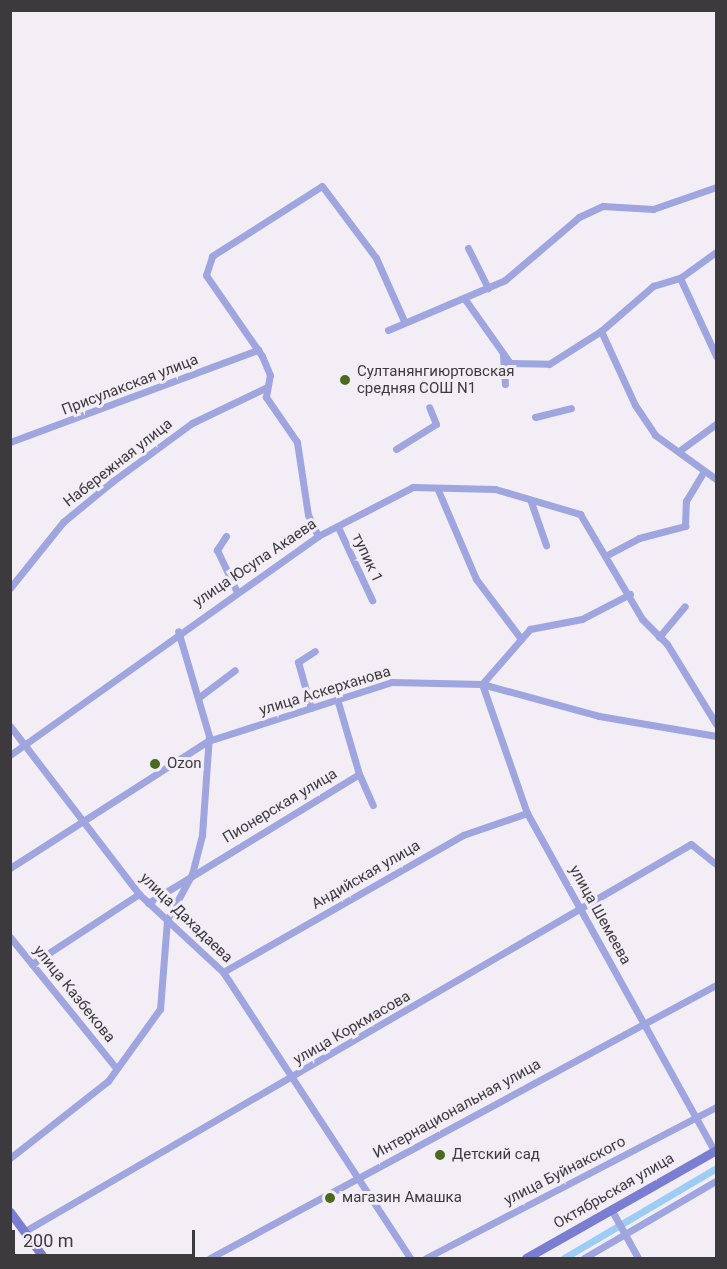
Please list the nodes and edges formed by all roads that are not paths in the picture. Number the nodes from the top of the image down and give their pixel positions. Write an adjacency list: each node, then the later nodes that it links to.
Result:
1 (717, 187): 5 (street)
2 (468, 248): 5 (street)
3 (717, 252): 4 (street)
4 (680, 278): 9 (street); 12 (street)
5 (488, 288): 6 (street)
6 (464, 298): 7 (street); 11 (street)
7 (404, 321): 8 (street); 10 (street)
8 (388, 330)
9 (602, 331): 11 (street); 21 (street)
10 (258, 350): 14 (street); 19 (street, Присулакская улица)
11 (503, 356): 13 (street)
12 (717, 356)
13 (506, 384)
14 (265, 388): 28 (street); 31 (street, Набережная улица)
15 (429, 407): 20 (street)
16 (571, 408): 17 (street)
17 (535, 417)
18 (717, 424): 21 (street)
19 (10, 442)
20 (396, 449)
21 (679, 451): 22 (street)
22 (703, 473): 23 (street); 30 (street)
23 (717, 479)
24 (438, 490): 25 (street, улица Юсупа Акаева); 26 (street, улица Юсупа Акаева); 38 (street)
25 (531, 502): 29 (street); 30 (street, улица Юсупа Акаева)
26 (338, 527): 28 (street, улица Юсупа Акаева); 34 (street, тупик 1)
27 (226, 536): 32 (street)
28 (318, 536): 32 (street, улица Юсупа Акаева)
29 (546, 545)
30 (609, 554): 33 (street, улица Юсупа Акаева)
31 (10, 588)
32 (237, 592): 36 (street, улица Юсупа Акаева)
33 (630, 594): 37 (street, улица Юсупа Акаева); 38 (street)
34 (372, 600)
35 (685, 606): 37 (street)
36 (178, 631): 42 (street); 49 (street, улица Юсупа Акаева)
37 (659, 637): 45 (street, улица Юсупа Акаева)
38 (521, 639): 41 (street)
39 (315, 651): 44 (street)
40 (235, 670): 42 (street)
41 (482, 684): 43 (street, улица Аскерханова); 47 (street, улица Аскерханова); 53 (street, улица Шемеева)
42 (198, 698): 48 (street)
43 (337, 699): 44 (street, улица Аскерханова); 51 (street, Пионерская улица)
44 (311, 708): 48 (street, улица Аскерханова)
45 (717, 724)
46 (10, 726): 49 (street, улица Дахадаева)
47 (717, 736)
48 (208, 741): 54 (street, улица Аскерханова); 57 (street)
49 (25, 744): 50 (street, улица Юсупа Акаева); 54 (street, улица Дахадаева)
50 (10, 755)
51 (359, 774): 52 (street); 57 (street, Пионерская улица)
52 (373, 805)
53 (527, 813): 60 (street, улица Шемеева); 64 (street, Андийская улица)
54 (83, 823): 56 (street, улица Аскерханова); 58 (street, улица Дахадаева)
55 (717, 864): 60 (street, улица Коркмасова)
56 (10, 868)
57 (192, 874): 59 (street, Пионерская улица); 61 (street)
58 (139, 894): 59 (street, улица Дахадаева); 63 (street)
59 (148, 903): 61 (street, улица Дахадаева)
60 (582, 910): 66 (street, улица Шемеева); 68 (street, улица Коркмасова)
61 (167, 920): 64 (street, улица Дахадаева); 67 (street)
62 (10, 937): 63 (street, улица Казбекова)
63 (32, 964): 67 (street, улица Казбекова)
64 (223, 972): 68 (street, улица Дахадаева)
65 (717, 985): 66 (street, Интернациональная улица)
66 (644, 1023): 70 (street, улица Шемеева); 73 (street, Интернациональная улица)
67 (116, 1068): 72 (street)
68 (296, 1077): 73 (street, улица Дахадаева); 77 (street, улица Коркмасова)
69 (717, 1107): 70 (street, улица Буйнакского)
70 (695, 1118): 71 (street, улица Шемеева); 82 (street, улица Буйнакского)
71 (715, 1150): 75 (street, Октябрьская улица)
72 (10, 1158)
73 (359, 1178): 80 (street, Интернациональная улица); 81 (street, улица Дахадаева)
74 (717, 1181): 78 (street)
75 (611, 1209): 78 (street); 83 (street, Октябрьская улица)
76 (10, 1212): 77 (street)
77 (25, 1231): 79 (street)
78 (626, 1234): 84 (street); 85 (street)
79 (44, 1258)
80 (210, 1258)
81 (410, 1258)
82 (426, 1258)
83 (526, 1258)
84 (584, 1258)
85 (638, 1258)

